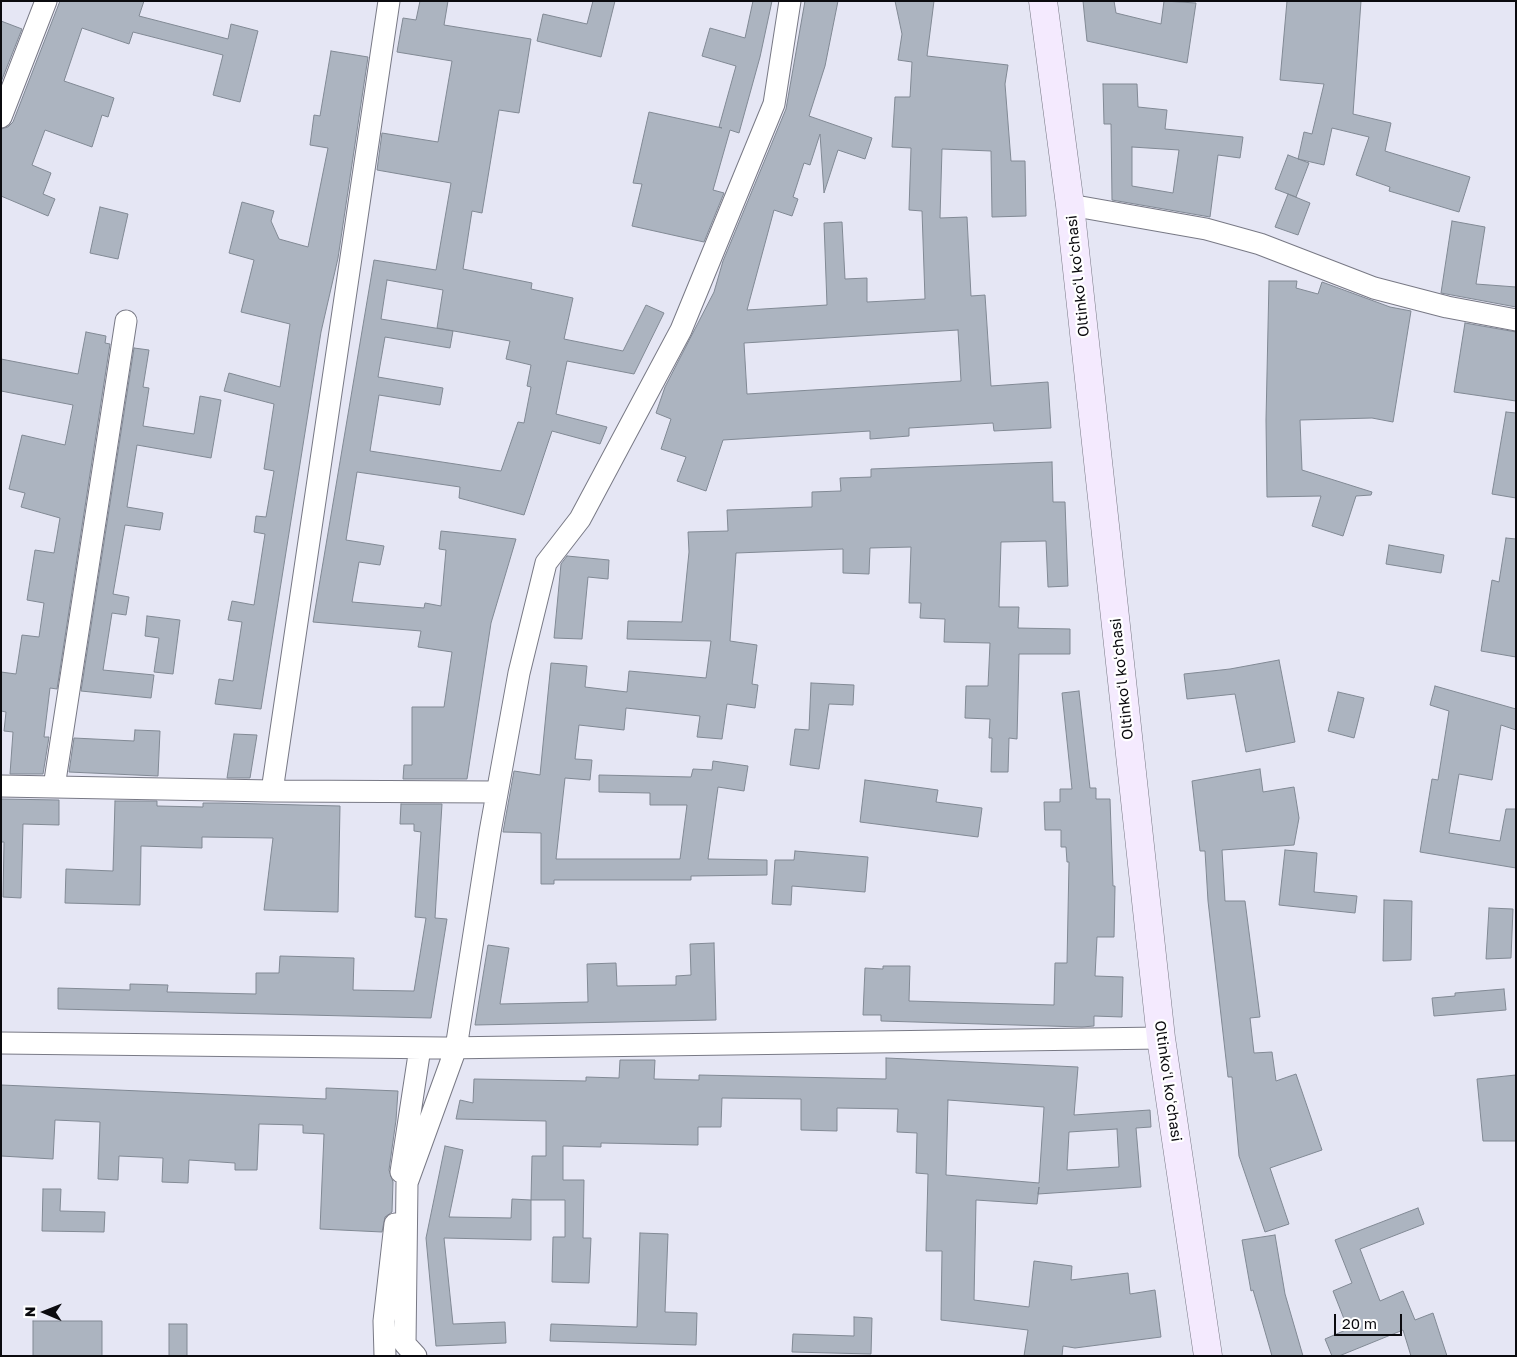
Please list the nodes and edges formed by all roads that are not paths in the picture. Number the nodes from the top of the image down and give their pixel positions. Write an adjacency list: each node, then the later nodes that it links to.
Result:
1 (46, 1): 5 (street)
2 (389, 1): 11 (street)
3 (790, 1): 12 (street)
4 (1043, 1): 6 (main road, Oltinkoʻl koʻchasi)
5 (1, 117)
6 (1070, 205): 7 (street); 13 (main road, Oltinkoʻl koʻchasi)
7 (1516, 320)
8 (126, 321): 10 (street)
9 (1, 786): 10 (street)
10 (54, 787): 11 (street)
11 (272, 792): 12 (street)
12 (497, 792): 16 (street)
13 (1162, 1038): 16 (street); 19 (main road, Oltinkoʻl koʻchasi)
14 (1, 1043): 15 (street)
15 (420, 1048): 16 (street); 17 (street)
16 (456, 1048): 18 (street)
17 (385, 1356)
18 (416, 1356)
19 (1208, 1356)

